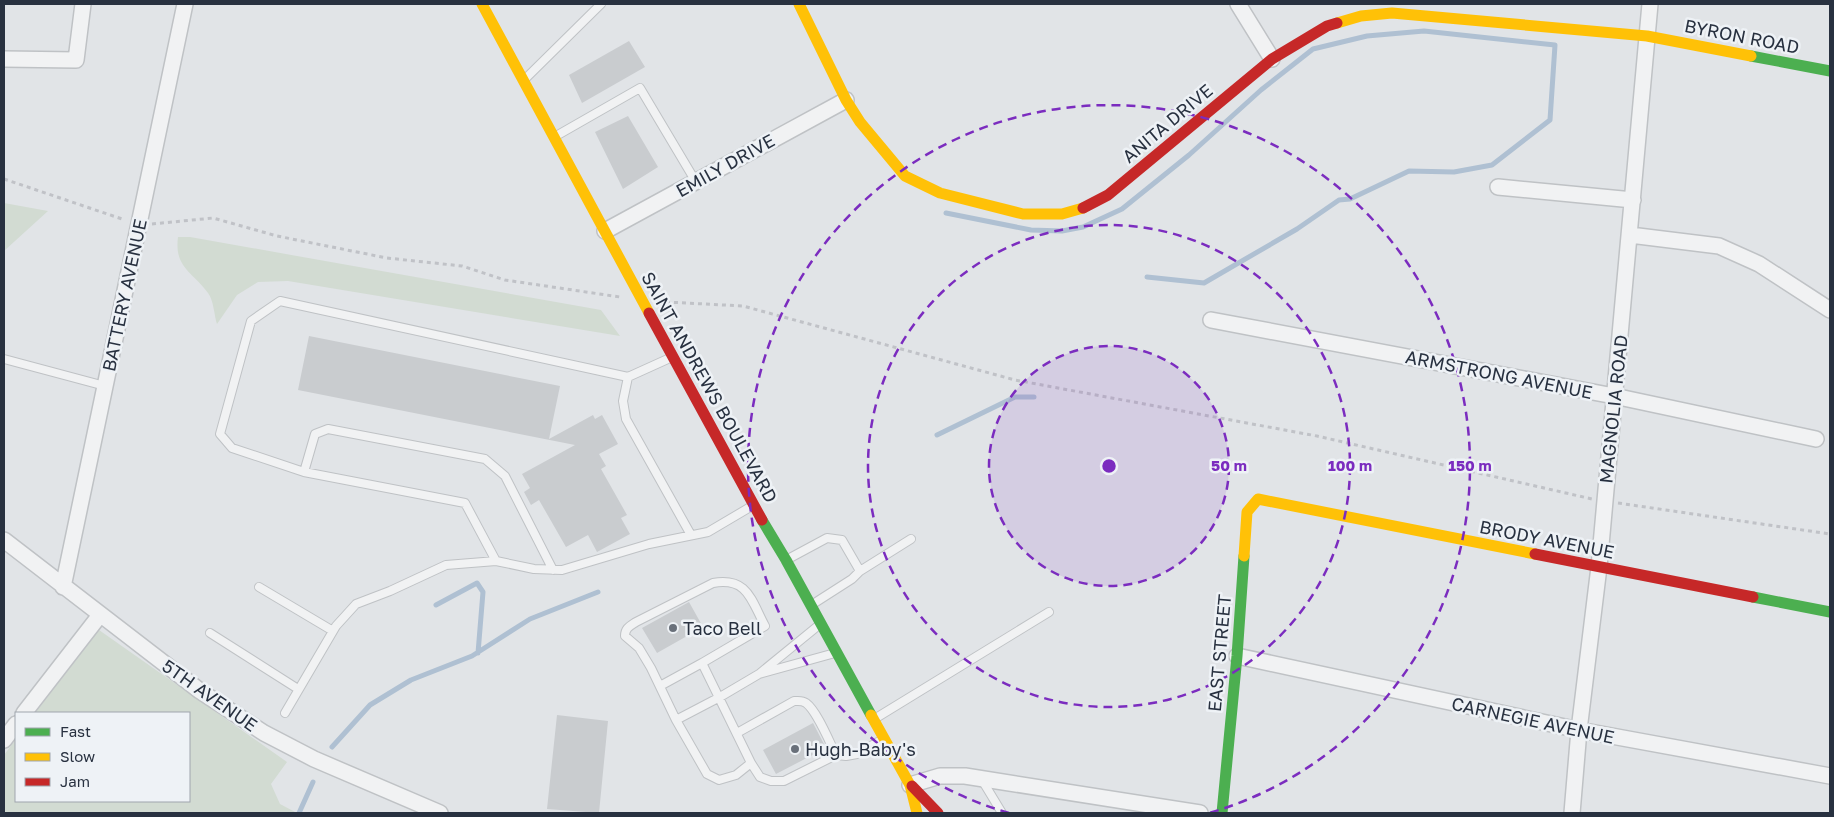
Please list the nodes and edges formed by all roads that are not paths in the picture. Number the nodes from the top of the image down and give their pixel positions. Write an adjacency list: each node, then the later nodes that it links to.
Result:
1 (83, 4): 9 (street)
2 (185, 4): 25 (street, BATTERY AVENUE)
3 (482, 4): 12 (street, SAINT ANDREWS BOULEVARD)
4 (601, 4): 12 (lane)
5 (799, 4): 13 (street, ANITA DRIVE)
6 (1238, 4): 10 (street)
7 (1650, 4): 8 (street, MAGNOLIA ROAD)
8 (1647, 36): 10 (street, ANITA DRIVE); 11 (street, BYRON ROAD); 17 (street, MAGNOLIA ROAD)
9 (4, 58)
10 (1272, 59): 13 (street, ANITA DRIVE)
11 (1830, 71)
12 (523, 80): 14 (street, SAINT ANDREWS BOULEVARD)
13 (846, 100): 15 (street, EMILY DRIVE)
14 (554, 138): 15 (lane); 18 (street, SAINT ANDREWS BOULEVARD)
15 (696, 182): 18 (street, EMILY DRIVE)
16 (1498, 187): 17 (street)
17 (1633, 200): 19 (street, MAGNOLIA ROAD)
18 (605, 231): 22 (street, SAINT ANDREWS BOULEVARD)
19 (1630, 235): 20 (street); 26 (street, MAGNOLIA ROAD)
20 (1830, 310)
21 (1211, 320): 26 (street, ARMSTRONG AVENUE)
22 (672, 356): 24 (lane); 30 (street, SAINT ANDREWS BOULEVARD)
23 (4, 359): 25 (lane)
24 (628, 377): 28 (lane); 31 (lane)
25 (105, 386): 39 (street, BATTERY AVENUE)
26 (1614, 396): 27 (street, ARMSTRONG AVENUE); 36 (street, MAGNOLIA ROAD)
27 (1816, 439)
28 (304, 472): 34 (lane); 37 (lane)
29 (1258, 498): 36 (street, BRODY AVENUE); 49 (street, EAST STREET)
30 (753, 505): 31 (lane); 35 (street, SAINT ANDREWS BOULEVARD)
31 (691, 535): 37 (lane)
32 (911, 539): 38 (lane)
33 (4, 540): 39 (street, 5TH AVENUE)
34 (496, 560): 37 (lane); 46 (lane)
35 (786, 560): 38 (lane); 41 (street, SAINT ANDREWS BOULEVARD)
36 (1599, 568): 43 (street, BRODY AVENUE); 60 (street, MAGNOLIA ROAD)
37 (553, 570)
38 (860, 571): 41 (lane)
39 (63, 587): 44 (street, 5TH AVENUE)
40 (259, 587): 46 (lane)
41 (811, 606): 45 (street, SAINT ANDREWS BOULEVARD)
42 (1049, 612): 57 (lane)
43 (1830, 612)
44 (100, 615): 55 (street); 69 (street, 5TH AVENUE)
45 (821, 623): 48 (street, SAINT ANDREWS BOULEVARD); 51 (lane)
46 (333, 631): 53 (lane)
47 (210, 633): 53 (lane)
48 (837, 652): 51 (lane); 57 (street, SAINT ANDREWS BOULEVARD)
49 (1237, 656): 60 (street, CARNEGIE AVENUE); 74 (street, EAST STREET)
50 (702, 663): 52 (lane); 52 (lane); 54 (lane)
51 (759, 674): 54 (lane)
52 (660, 686): 58 (lane)
53 (298, 689): 56 (lane)
54 (720, 697): 58 (lane); 61 (lane)
55 (25, 712)
56 (284, 713)
57 (874, 719): 62 (street, SAINT ANDREWS BOULEVARD)
58 (676, 720): 65 (lane)
59 (15, 725): 63 (street)
60 (1579, 730): 66 (street, CARNEGIE AVENUE); 75 (street, MAGNOLIA ROAD)
61 (737, 733): 64 (lane); 65 (lane)
62 (884, 738): 64 (lane); 68 (street, SAINT ANDREWS BOULEVARD)
63 (4, 740)
64 (836, 755): 65 (lane)
65 (751, 764)
66 (1830, 776)
67 (981, 778): 68 (street); 72 (lane); 73 (street)
68 (910, 784): 70 (street, SAINT ANDREWS BOULEVARD); 71 (street, SAINT ANDREWS BOULEVARD)
69 (440, 813)
70 (917, 813)
71 (938, 813)
72 (1002, 813)
73 (1200, 813)
74 (1222, 813)
75 (1572, 813)

